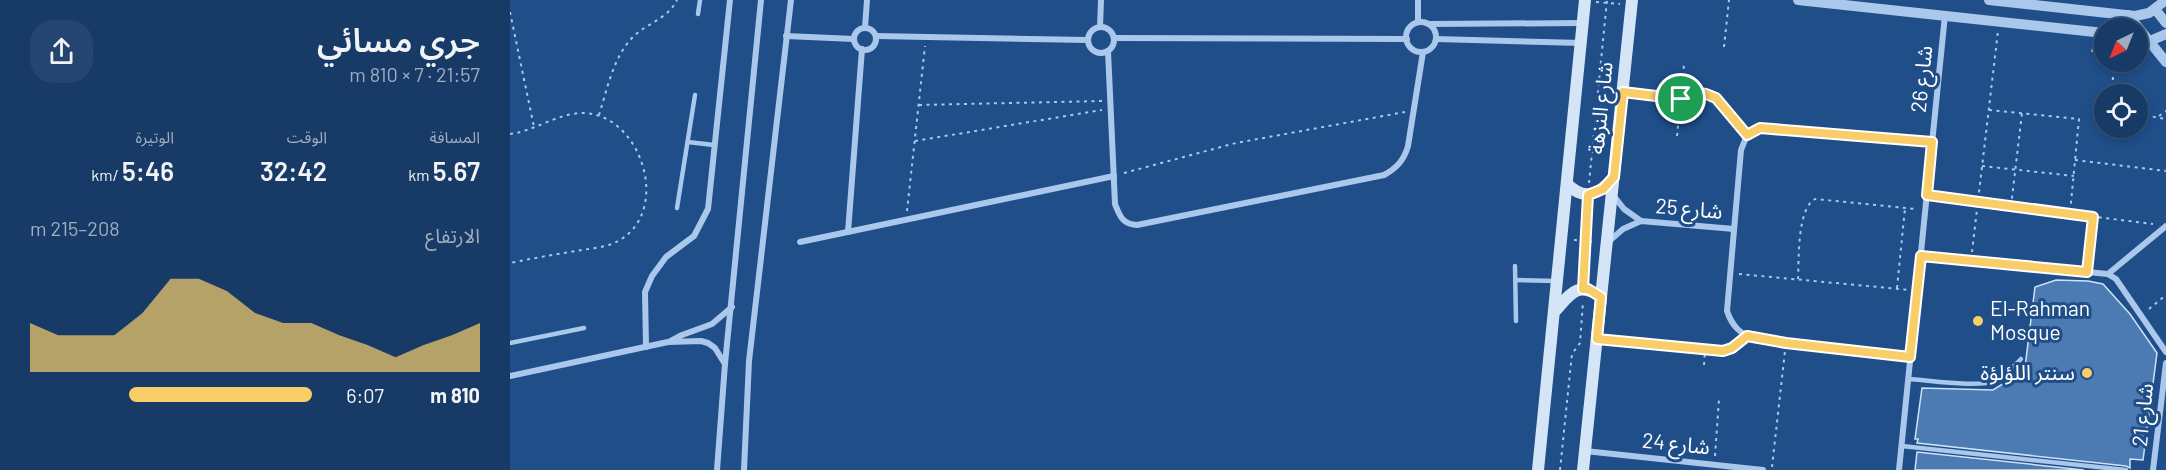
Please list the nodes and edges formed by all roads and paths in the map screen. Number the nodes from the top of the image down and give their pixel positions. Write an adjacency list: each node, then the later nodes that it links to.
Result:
1 (676, 0): 56 (path)
2 (700, 0): 18 (lane)
3 (730, 0): 67 (street)
4 (760, 0): 111 (street)
5 (791, 0): 30 (street)
6 (867, 0): 27 (street)
7 (1101, 0): 26 (street)
8 (1418, 0): 22 (street)
9 (1729, 0): 40 (path)
10 (1798, 0): 19 (street)
11 (1989, 0): 20 (street)
12 (2166, 0): 16 (street)
13 (1585, 1): 14 (path); 23 (main road, شارع النزهة)
14 (1607, 2): 15 (path); 77 (path)
15 (1632, 3): 47 (main road, شارع النزهة)
16 (2155, 9): 20 (street); 24 (street)
17 (510, 12): 60 (path)
18 (698, 14)
19 (1945, 15): 21 (street); 66 (street, شارع 26)
20 (2128, 15): 38 (street)
21 (1999, 20): 28 (street); 53 (path)
22 (1418, 22): 25 (street); 35 (street)
23 (1583, 23): 25 (street); 39 (main road, شارع النزهة)
24 (2166, 23)
25 (1429, 24): 36 (street)
26 (1100, 27): 33 (street); 37 (street)
27 (865, 28): 31 (street); 34 (street)
28 (2094, 32)
29 (2166, 34): 38 (street)
30 (786, 36): 34 (street); 136 (street)
31 (876, 36): 32 (street); 41 (street)
32 (926, 37): 37 (street); 51 (path)
33 (1114, 38): 35 (street); 42 (street)
34 (854, 39): 41 (street)
35 (1407, 39): 43 (street)
36 (1436, 39): 39 (street); 43 (street)
37 (1088, 40): 42 (street)
38 (2150, 41): 44 (street)
39 (1581, 43): 75 (main road, شارع النزهة)
40 (1724, 47)
41 (862, 49): 91 (street)
42 (1108, 51): 50 (street)
43 (1422, 52): 52 (street)
44 (2166, 62)
45 (1684, 64): 46 (path)
46 (1682, 91): 49 (path); 62 (path)
47 (1623, 92): 49 (path); 74 (main road, شارع النزهة)
48 (695, 95): 65 (lane)
49 (1681, 99): 63 (path)
50 (1111, 104): 51 (path); 64 (path); 72 (street)
51 (918, 105): 64 (path)
52 (1414, 110): 72 (path); 72 (street)
53 (1989, 110): 55 (path); 69 (path)
54 (2166, 111): 58 (path)
55 (2022, 113): 68 (path); 70 (path)
56 (598, 115): 60 (path); 98 (path)
57 (2148, 116): 58 (path)
58 (2158, 117): 59 (path)
59 (2166, 119)
60 (534, 128): 61 (path)
61 (510, 134)
62 (1747, 135): 66 (street); 90 (street, شارع 25)
63 (1677, 136)
64 (915, 141): 86 (path)
65 (688, 142): 67 (lane); 81 (lane)
66 (1932, 142): 78 (street, شارع 26)
67 (714, 145): 121 (street)
68 (2075, 160): 71 (path); 73 (path)
69 (1982, 166): 70 (path); 79 (path)
70 (2015, 170): 73 (path); 80 (path)
71 (2166, 171)
72 (1114, 176): 86 (street)
73 (2074, 176): 84 (path)
74 (1614, 177): 76 (main road, شارع النزهة); 77 (main road)
75 (1567, 184): 77 (main road); 92 (main road, شارع النزهة)
76 (1612, 193): 87 (street, شارع 25); 95 (main road, شارع النزهة)
77 (1588, 195): 93 (path)
78 (1927, 195): 79 (path); 83 (street, شارع 26)
79 (1978, 202): 80 (path); 97 (path)
80 (2011, 206): 84 (path)
81 (677, 208)
82 (1905, 208): 83 (path); 103 (path); 106 (path)
83 (1925, 210): 96 (street, شارع 26)
84 (2070, 214): 85 (path)
85 (2093, 217): 88 (path); 100 (path)
86 (906, 219): 91 (street)
87 (1641, 220): 90 (street, شارع 25); 95 (street, شارع 25)
88 (2156, 224)
89 (2166, 226): 102 (street)
90 (1734, 229): 101 (street, شارع 25)
91 (848, 232): 94 (street)
92 (1561, 238): 93 (path); 105 (main road, شارع النزهة)
93 (1585, 241): 95 (path); 107 (path)
94 (800, 242)
95 (1607, 243): 110 (main road, شارع النزهة)
96 (1921, 256): 97 (street); 108 (street, شارع 26)
97 (1971, 261): 100 (street)
98 (510, 263)
99 (1515, 266): 104 (lane)
100 (2087, 272): 102 (street)
101 (1731, 274): 103 (path); 116 (street, شارع 25)
102 (2108, 274): 113 (street)
103 (1798, 279): 106 (path)
104 (1515, 280): 105 (lane); 114 (lane)
105 (1556, 281): 112 (main road, شارع النزهة)
106 (1897, 288): 108 (path)
107 (1583, 289): 110 (main road); 112 (main road); 138 (path)
108 (1917, 290): 124 (street, شارع 26)
109 (2166, 295): 113 (path)
110 (1601, 297): 117 (main road, شارع النزهة)
111 (732, 307): 118 (street); 127 (street)
112 (1554, 312): 137 (main road, شارع النزهة)
113 (2142, 314): 123 (street)
114 (1516, 321)
115 (584, 328): 119 (lane)
116 (1747, 336): 120 (street); 122 (path)
117 (1597, 339): 122 (path); 133 (main road, شارع النزهة)
118 (668, 342): 121 (street); 127 (street)
119 (510, 343)
120 (1786, 343): 124 (street); 141 (path)
121 (646, 347): 129 (street)
122 (1705, 350): 128 (path)
123 (2166, 351)
124 (1910, 357): 130 (street, شارع 26)
125 (2020, 359): 130 (lane)
126 (2166, 363): 144 (street, شارع 21)
127 (725, 364): 135 (street)
128 (1704, 365)
129 (510, 376)
130 (1908, 379): 132 (street, شارع 26)
131 (1719, 399): 134 (path)
132 (1902, 446): 142 (street, شارع 26); 143 (lane)
133 (1585, 451): 134 (street, شارع 24); 139 (main road, شارع النزهة)
134 (1714, 465): 140 (street, شارع 24)
135 (717, 470)
136 (744, 470)
137 (1538, 470)
138 (1560, 470)
139 (1583, 470)
140 (1763, 470)
141 (1772, 470)
142 (1899, 470)
143 (2126, 470)
144 (2153, 470)

